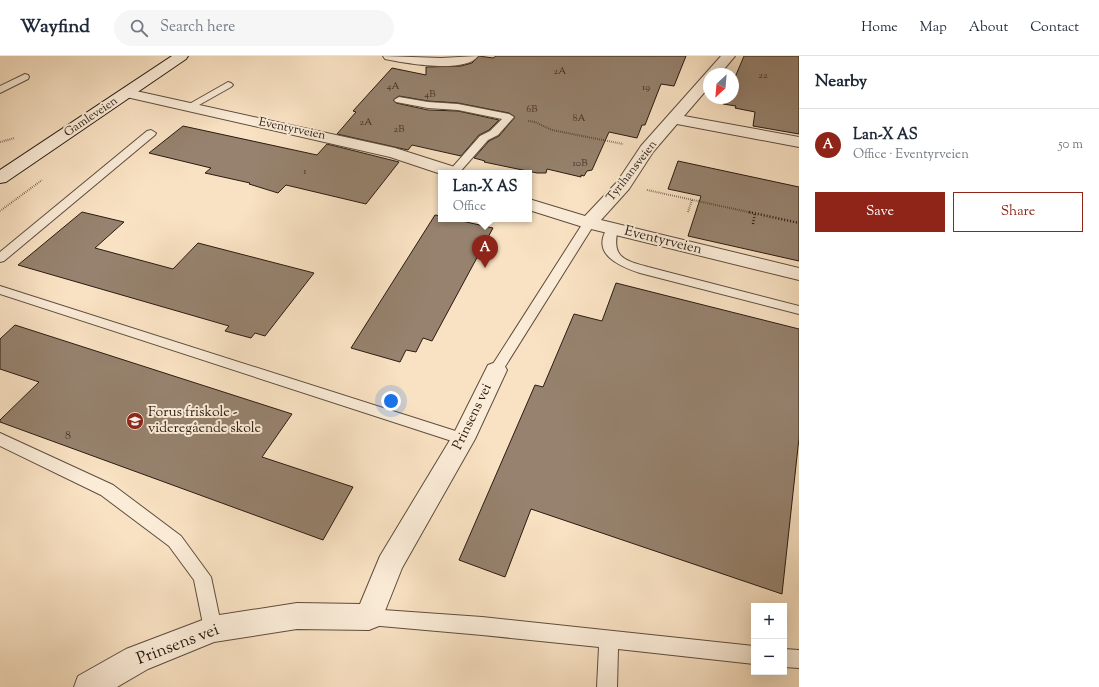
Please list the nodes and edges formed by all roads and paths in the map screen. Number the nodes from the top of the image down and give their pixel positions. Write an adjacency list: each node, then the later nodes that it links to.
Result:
1 (182, 56): 11 (street, Gamleveien)
2 (390, 56): 3 (street)
3 (471, 56)
4 (708, 56): 5 (street)
5 (726, 57): 6 (street)
6 (717, 68)
7 (25, 78): 10 (lane)
8 (228, 84): 13 (lane)
9 (703, 85): 15 (street, Tyrihansveien)
10 (0, 90)
11 (126, 93): 13 (street, Eventyrveien); 21 (street, Gamleveien)
12 (399, 100): 14 (lane)
13 (189, 107): 19 (street, Eventyrveien)
14 (508, 117): 18 (path); 20 (lane)
15 (674, 119): 17 (street); 18 (street, Tyrihansveien)
16 (151, 134): 31 (lane)
17 (799, 142)
18 (647, 149): 22 (street, Tyrihansveien)
19 (445, 170)
20 (457, 170)
21 (0, 178)
22 (623, 184): 23 (path); 27 (street, Tyrihansveien)
23 (692, 200): 25 (path); 26 (path)
24 (532, 205): 27 (street, Eventyrveien)
25 (688, 212)
26 (755, 213): 28 (path); 29 (path)
27 (589, 223): 30 (street, Eventyrveien); 35 (lane, Prinsens vei)
28 (799, 223)
29 (753, 224)
30 (612, 229): 32 (street, Eventyrveien); 34 (lane)
31 (0, 258)
32 (799, 274)
33 (0, 290): 36 (lane)
34 (799, 310)
35 (496, 370): 36 (street, Prinsens vei)
36 (463, 438): 38 (street, Prinsens vei)
37 (0, 439): 39 (lane)
38 (368, 617): 39 (street, Prinsens vei); 40 (lane, Prinsens vei)
39 (213, 629): 44 (street, Prinsens vei)
40 (609, 639): 41 (lane, Prinsens vei); 45 (lane)
41 (751, 654)
42 (787, 658): 43 (lane)
43 (799, 659)
44 (89, 687)
45 (607, 687)

